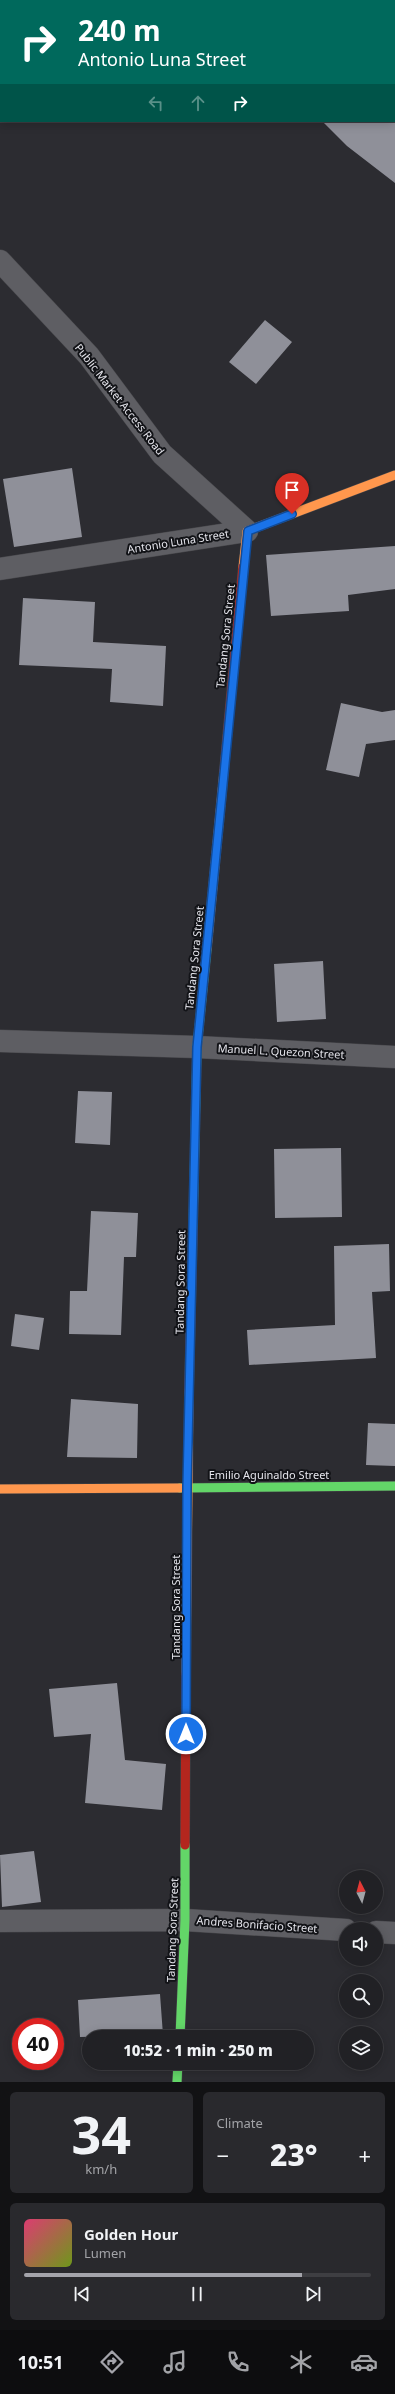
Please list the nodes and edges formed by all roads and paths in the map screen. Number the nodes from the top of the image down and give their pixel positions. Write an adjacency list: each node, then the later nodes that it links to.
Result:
1 (0, 260): 3 (street, Public Market Access Road)
2 (395, 475): 3 (street, Antonio Luna Street)
3 (248, 531): 4 (street, Antonio Luna Street); 6 (street, Tandang Sora Street)
4 (0, 569)
5 (0, 1041): 6 (street, Manuel L. Quezon Street)
6 (197, 1047): 7 (street, Manuel L. Quezon Street); 8 (street, Tandang Sora Street)
7 (395, 1057)
8 (187, 1486): 9 (street, Emilio Aguinaldo Street); 10 (street, Emilio Aguinaldo Street); 11 (street, Tandang Sora Street)
9 (395, 1486)
10 (0, 1488)
11 (186, 1920): 12 (street, Andres Bonifacio Street); 13 (street, Andres Bonifacio Street); 16 (street, Tandang Sora Street)
12 (0, 1921)
13 (339, 1930)
14 (383, 1932): 15 (street)
15 (395, 1933)
16 (180, 2030)
17 (178, 2070): 18 (street)
18 (177, 2082)

